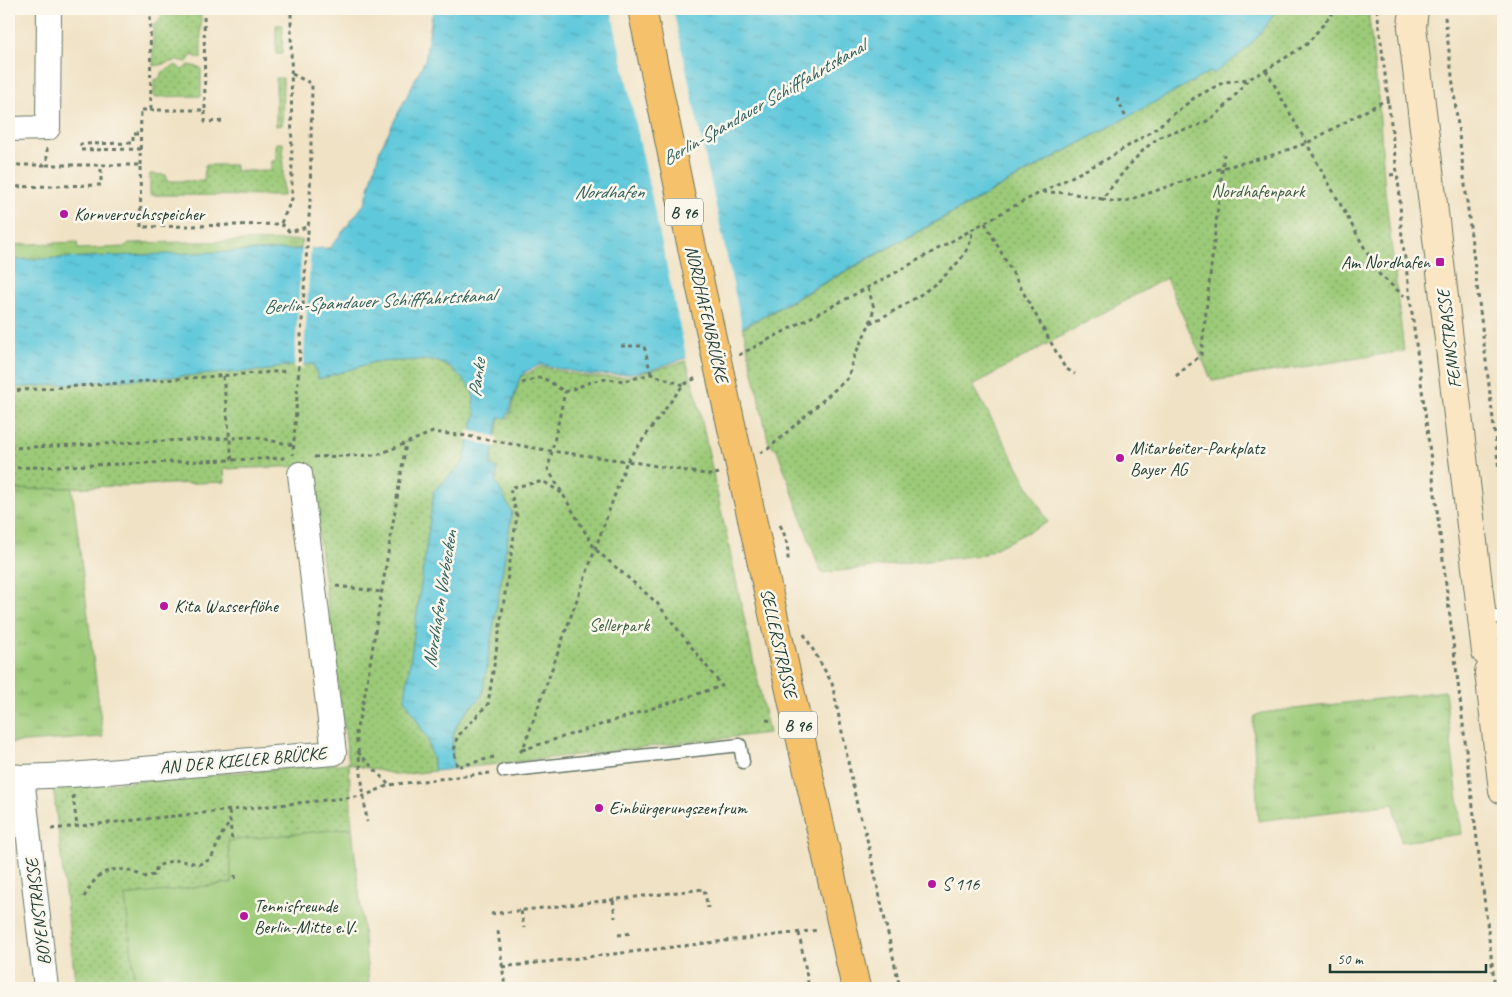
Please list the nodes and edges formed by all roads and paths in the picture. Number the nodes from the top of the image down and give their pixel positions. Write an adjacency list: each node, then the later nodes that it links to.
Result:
1 (49, 9): 23 (street)
2 (156, 9): 10 (path)
3 (204, 9): 20 (path)
4 (291, 9): 15 (path)
5 (642, 9): 60 (main road, NORDHAFENBRÜCKE / B 96, bridge)
6 (1331, 9): 13 (path)
7 (1336, 9): 13 (path)
8 (1377, 9): 18 (path)
9 (1444, 9): 73 (path)
10 (150, 10): 11 (path); 19 (path)
11 (125, 11)
12 (1410, 15): 80 (main road, FENNSTRASSE)
13 (1331, 16): 14 (path)
14 (1266, 70): 16 (path); 28 (path)
15 (292, 74): 42 (path); 43 (path)
16 (1249, 79): 25 (path); 27 (path)
17 (1117, 98): 21 (path)
18 (1389, 101): 28 (path); 36 (path)
19 (151, 110): 20 (path); 26 (path)
20 (205, 110): 22 (path)
21 (1126, 118)
22 (226, 121)
23 (48, 128): 24 (street); 31 (path)
24 (9, 129)
25 (1151, 132): 27 (path); 39 (path)
26 (141, 134): 29 (path); 29 (path)
27 (1156, 140): 40 (path)
28 (1307, 143): 35 (path); 46 (path)
29 (141, 149): 33 (path)
30 (1224, 154): 35 (path)
31 (47, 165): 32 (path); 34 (path)
32 (101, 165): 33 (path); 38 (path)
33 (140, 165): 42 (path)
34 (9, 166)
35 (1222, 168): 40 (path); 54 (path)
36 (1397, 174): 37 (path); 117 (path)
37 (1390, 175)
38 (9, 187)
39 (1043, 192): 40 (path); 41 (path)
40 (1102, 199)
41 (985, 223): 44 (path); 52 (path)
42 (281, 224): 43 (path)
43 (307, 226): 63 (path)
44 (972, 230): 45 (path); 47 (path)
45 (868, 288): 47 (path); 49 (path)
46 (1404, 296)
47 (870, 323): 67 (path)
48 (621, 346): 51 (path)
49 (750, 349)
50 (287, 371): 53 (path)
51 (651, 374): 57 (path); 59 (path)
52 (1075, 374)
53 (223, 376): 58 (path); 61 (path)
54 (1176, 376)
55 (690, 382): 57 (path)
56 (522, 383): 59 (path)
57 (683, 385): 69 (path)
58 (9, 391)
59 (565, 392): 65 (path)
60 (729, 415): 115 (main road, SELLERSTRASSE / B 96)
61 (230, 438): 63 (path); 64 (path); 66 (path)
62 (407, 443): 65 (path); 68 (path); 78 (path)
63 (293, 445): 68 (path)
64 (9, 448)
65 (551, 451): 69 (path); 72 (path)
66 (232, 460): 68 (path); 70 (path)
67 (766, 460)
68 (302, 461): 77 (street, AN DER KIELER BRÜCKE)
69 (627, 461): 71 (path); 75 (path)
70 (9, 468)
71 (719, 474)
72 (563, 494): 75 (path); 84 (path)
73 (1503, 503)
74 (778, 517): 76 (path)
75 (595, 548): 81 (path); 81 (path)
76 (788, 563)
77 (314, 583): 78 (path); 86 (street, AN DER KIELER BRÜCKE)
78 (382, 592): 82 (path)
79 (803, 631): 116 (path)
80 (1492, 637): 89 (main road, FENNSTRASSE)
81 (523, 749): 85 (path)
82 (358, 751): 88 (path); 90 (path)
83 (743, 762): 85 (lane)
84 (470, 764)
85 (504, 771): 88 (path)
86 (71, 775): 87 (street, AN DER KIELER BRÜCKE); 94 (path)
87 (15, 776): 112 (street, BOYENSTRASSE)
88 (389, 785): 90 (path)
89 (1503, 790)
90 (364, 796): 91 (path); 93 (path)
91 (229, 811): 92 (path); 94 (path)
92 (230, 822): 96 (path); 99 (path)
93 (367, 822)
94 (77, 827): 95 (path)
95 (51, 829)
96 (232, 840)
97 (235, 874): 98 (path)
98 (236, 883)
99 (84, 897)
100 (613, 900): 101 (path); 102 (path); 104 (path)
101 (708, 908)
102 (521, 911): 103 (path); 105 (path)
103 (491, 914)
104 (615, 918)
105 (524, 928)
106 (820, 930): 109 (path)
107 (498, 931): 111 (path)
108 (632, 933): 110 (path)
109 (799, 933): 111 (path); 114 (path)
110 (618, 935)
111 (502, 967): 113 (path)
112 (46, 988)
113 (505, 988)
114 (809, 988)
115 (856, 988)
116 (900, 988)
117 (1495, 988)

